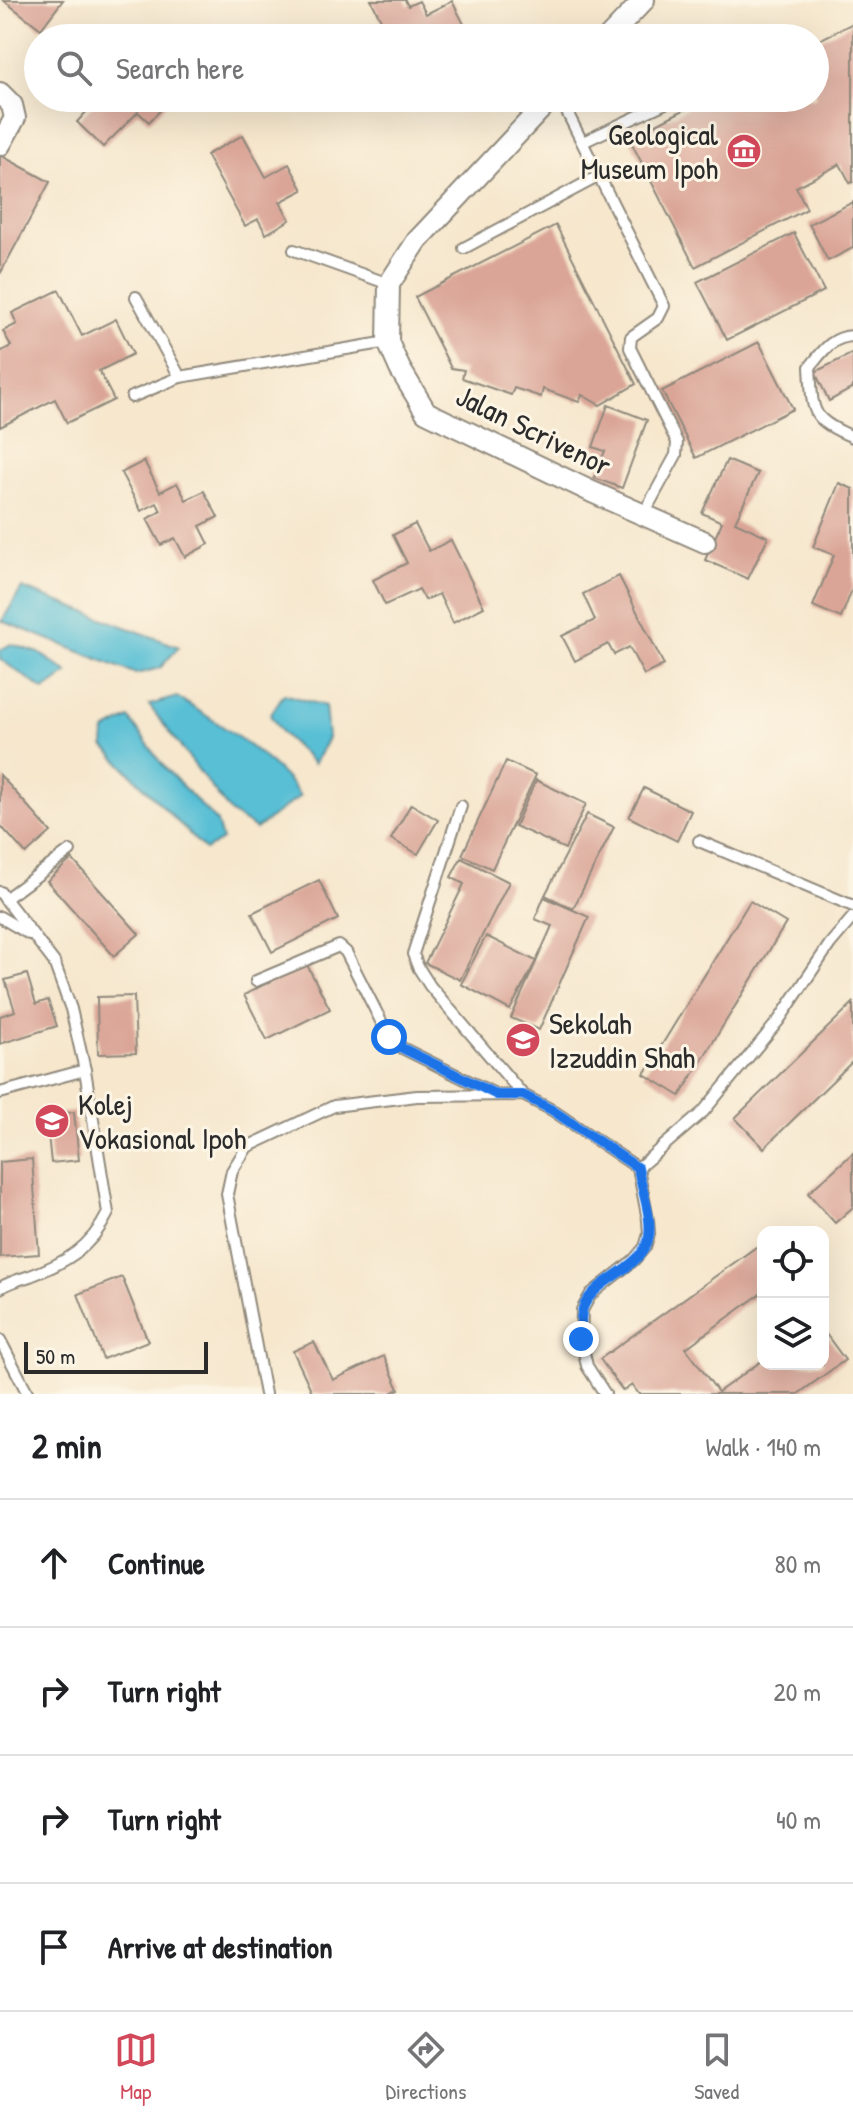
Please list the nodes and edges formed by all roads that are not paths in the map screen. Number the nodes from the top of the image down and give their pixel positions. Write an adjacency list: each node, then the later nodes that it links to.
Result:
1 (644, 0): 2 (street)
2 (621, 24)
3 (0, 93): 8 (street)
4 (538, 112): 12 (street)
5 (567, 112): 7 (lane)
6 (646, 112): 7 (lane)
7 (583, 142): 9 (lane)
8 (0, 145)
9 (599, 176): 10 (lane); 19 (lane)
10 (464, 248)
11 (294, 250): 12 (lane)
12 (389, 284): 15 (street, Jalan Scrivenor)
13 (136, 297): 16 (lane)
14 (853, 336): 18 (lane)
15 (388, 342): 16 (lane); 19 (street, Jalan Scrivenor)
16 (180, 377): 17 (lane)
17 (132, 397)
18 (853, 437)
19 (643, 515): 20 (street, Jalan Scrivenor)
20 (705, 542)
21 (461, 806): 33 (lane)
22 (699, 841): 25 (lane)
23 (70, 851): 24 (lane)
24 (2, 896): 28 (lane)
25 (853, 906)
26 (0, 917): 28 (lane)
27 (853, 917): 34 (lane)
28 (34, 937): 30 (lane)
29 (256, 981): 32 (lane)
30 (85, 1070): 31 (lane); 35 (lane)
31 (0, 1093)
32 (497, 1095): 33 (lane); 38 (lane)
33 (523, 1095): 34 (lane)
34 (638, 1168): 39 (lane)
35 (0, 1288)
36 (0, 1340): 37 (lane)
37 (28, 1394)
38 (265, 1394)
39 (605, 1394)

